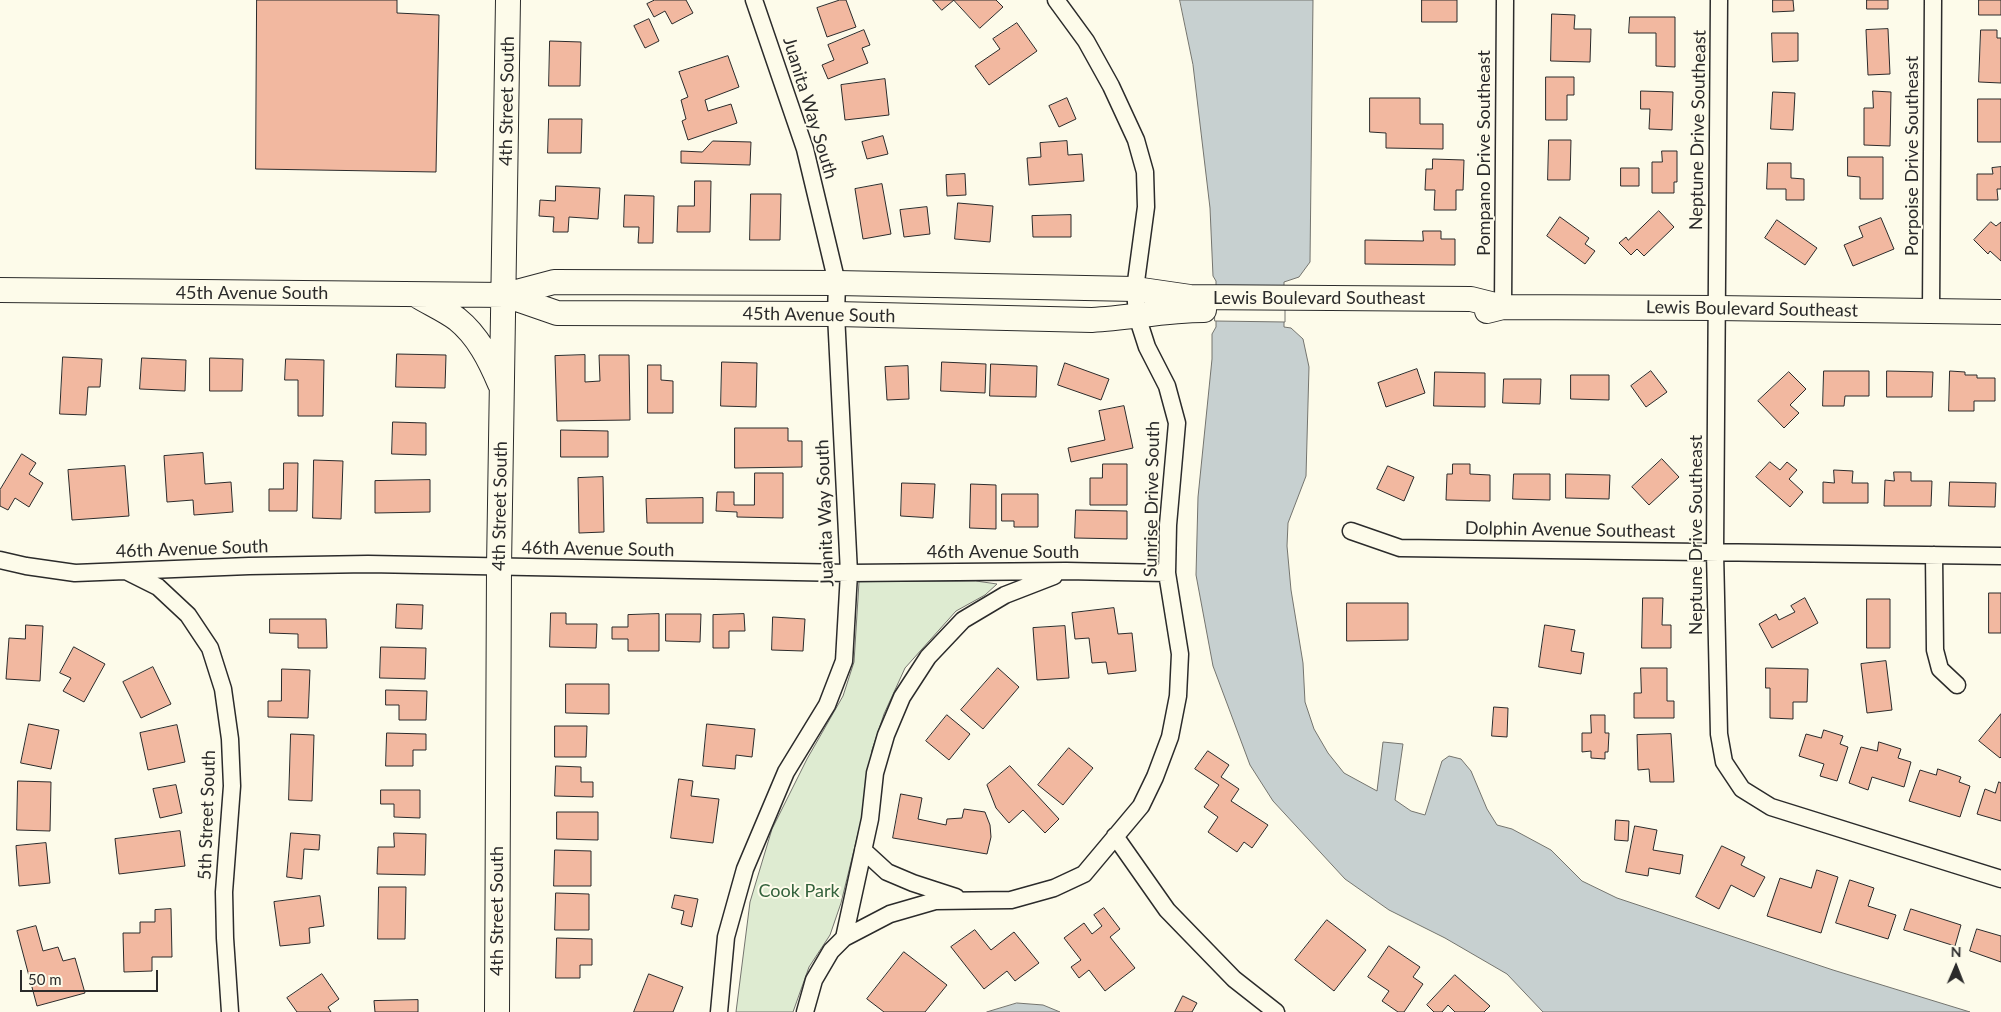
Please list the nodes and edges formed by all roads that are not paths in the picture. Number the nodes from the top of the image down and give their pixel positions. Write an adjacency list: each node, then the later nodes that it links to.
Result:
1 (508, 0): 11 (street, 4th Street South)
2 (754, 0): 7 (street, Juanita Way South)
3 (1056, 0): 8 (street, Sunrise Drive South)
4 (1505, 0): 13 (street, Pompano Drive Southeast)
5 (1719, 0): 14 (street, Neptune Drive Southeast)
6 (1933, 0): 15 (street, Porpoise Drive Southeast)
7 (836, 283): 8 (street, 45th Avenue South); 11 (street, 45th Avenue South); 17 (street, Juanita Way South)
8 (1135, 289): 12 (street, Lewis Boulevard Southeast); 18 (street, Sunrise Drive South)
9 (0, 290): 10 (street, 45th Avenue South)
10 (414, 294): 11 (street, 45th Avenue South); 19 (street)
11 (505, 295): 17 (street, 45th Avenue South); 19 (street, 4th Street South)
12 (1215, 304): 13 (street, Lewis Boulevard Southeast); 18 (street, Lewis Boulevard Southeast)
13 (1503, 307): 14 (street, Lewis Boulevard Southeast)
14 (1716, 308): 15 (street, Lewis Boulevard Southeast); 21 (street, Neptune Drive Southeast)
15 (1930, 311): 16 (street, Lewis Boulevard Southeast)
16 (2001, 312)
17 (836, 314): 18 (street, 45th Avenue South); 29 (street, Juanita Way South)
18 (1137, 316): 28 (street, Sunrise Drive South)
19 (503, 390): 25 (street, 4th Street South)
20 (1351, 531): 21 (street, Dolphin Avenue Southeast)
21 (1715, 552): 22 (street, Dolphin Avenue Southeast); 33 (street, Neptune Drive Southeast)
22 (1934, 555): 23 (street, Dolphin Avenue Southeast); 30 (street)
23 (2001, 556)
24 (0, 560): 26 (street, 46th Avenue South)
25 (499, 567): 26 (street, 46th Avenue South); 29 (street, 46th Avenue South); 37 (street, 4th Street South)
26 (126, 571): 36 (street, 5th Street South)
27 (1066, 571): 28 (street, 46th Avenue South); 29 (street, 46th Avenue South); 32 (street)
28 (1167, 573): 31 (street, Sunrise Drive South)
29 (849, 574): 38 (street, Juanita Way South)
30 (1957, 685)
31 (1115, 836): 34 (street, Sunrise Drive South); 40 (street)
32 (863, 850): 34 (street); 35 (street)
33 (2001, 879)
34 (967, 901): 35 (street, Sunrise Drive South)
35 (844, 938): 39 (street, Sunrise Drive South)
36 (230, 1012)
37 (497, 1012)
38 (718, 1012)
39 (805, 1012)
40 (1276, 1012)

